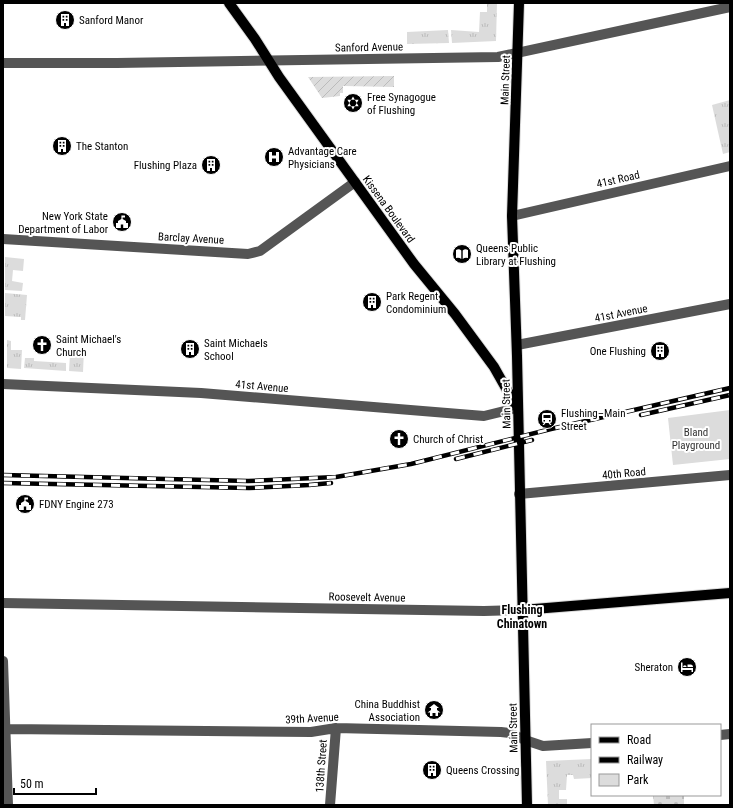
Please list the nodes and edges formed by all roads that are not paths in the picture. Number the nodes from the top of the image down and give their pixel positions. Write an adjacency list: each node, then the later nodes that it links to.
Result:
1 (229, 3): 5 (main road, Kissena Boulevard)
2 (519, 3): 4 (main road, Main Street)
3 (730, 7): 4 (street, Sanford Avenue)
4 (518, 54): 5 (street, Sanford Avenue); 9 (main road, Main Street)
5 (268, 60): 6 (street, Sanford Avenue); 8 (main road, Kissena Boulevard)
6 (3, 62)
7 (730, 166): 9 (street, 41st Road)
8 (355, 182): 10 (street, Barclay Avenue); 14 (main road, Kissena Boulevard)
9 (512, 216): 12 (main road, Main Street)
10 (3, 239)
11 (730, 304): 12 (street, 41st Avenue)
12 (517, 345): 14 (main road, Main Street)
13 (3, 384): 14 (street, 41st Avenue)
14 (517, 408): 16 (main road, Main Street)
15 (730, 475): 16 (street, 40th Road)
16 (519, 494): 19 (main road, Main Street)
17 (730, 593): 19 (main road, Roosevelt Avenue)
18 (3, 604): 19 (street, Roosevelt Avenue)
19 (522, 610): 23 (main road, Main Street)
20 (3, 661): 22 (street)
21 (336, 728): 22 (street, 39th Avenue); 23 (street, 39th Avenue); 26 (street, 138th Street)
22 (6, 729): 25 (street)
23 (525, 740): 24 (street, 39th Avenue); 27 (main road, Main Street)
24 (591, 743)
25 (8, 805)
26 (330, 805)
27 (527, 805)

